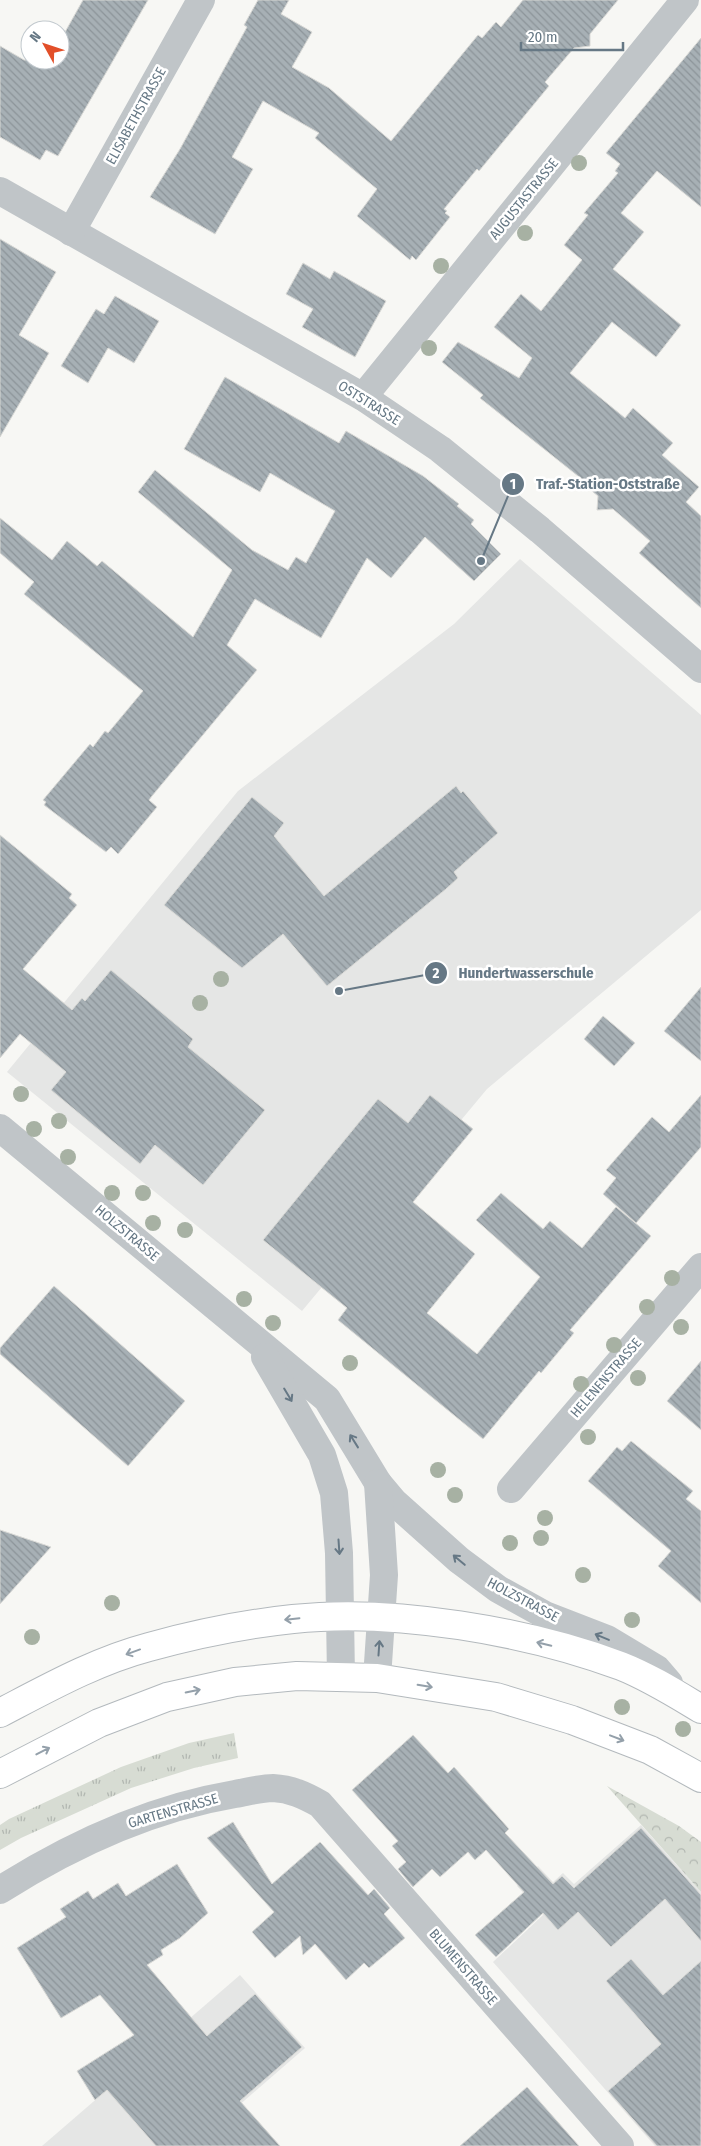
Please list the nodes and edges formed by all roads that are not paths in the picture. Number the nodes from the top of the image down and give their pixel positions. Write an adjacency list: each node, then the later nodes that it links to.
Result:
1 (201, 0): 4 (street, ELISABETHSTRASSE)
2 (685, 0): 5 (street, AUGUSTASTRASSE)
3 (0, 191): 4 (street, OSTSTRASSE)
4 (71, 232): 5 (street, OSTSTRASSE)
5 (364, 397): 6 (street, OSTSTRASSE)
6 (701, 669)
7 (0, 1128): 9 (street, HOLZSTRASSE)
8 (701, 1268): 11 (street, HELENENSTRASSE)
9 (254, 1339): 10 (street, HOLZSTRASSE, one-way to 9); 12 (street, HOLZSTRASSE, one-way to 12)
10 (378, 1483): 13 (street, HOLZSTRASSE); 16 (street, HOLZSTRASSE, one-way to 10)
11 (511, 1489)
12 (341, 1617): 13 (main road); 14 (street, HOLZSTRASSE); 17 (main road, one-way to 17)
13 (380, 1618): 15 (street, HOLZSTRASSE, one-way to 13); 16 (main road, one-way to 13)
14 (341, 1677): 15 (main road); 18 (main road, one-way to 14)
15 (376, 1678): 19 (main road, one-way to 19)
16 (691, 1703)
17 (0, 1713)
18 (0, 1774)
19 (701, 1778)
20 (300, 1793): 21 (street, GARTENSTRASSE); 22 (street, BLUMENSTRASSE)
21 (0, 1890)
22 (620, 2146)

